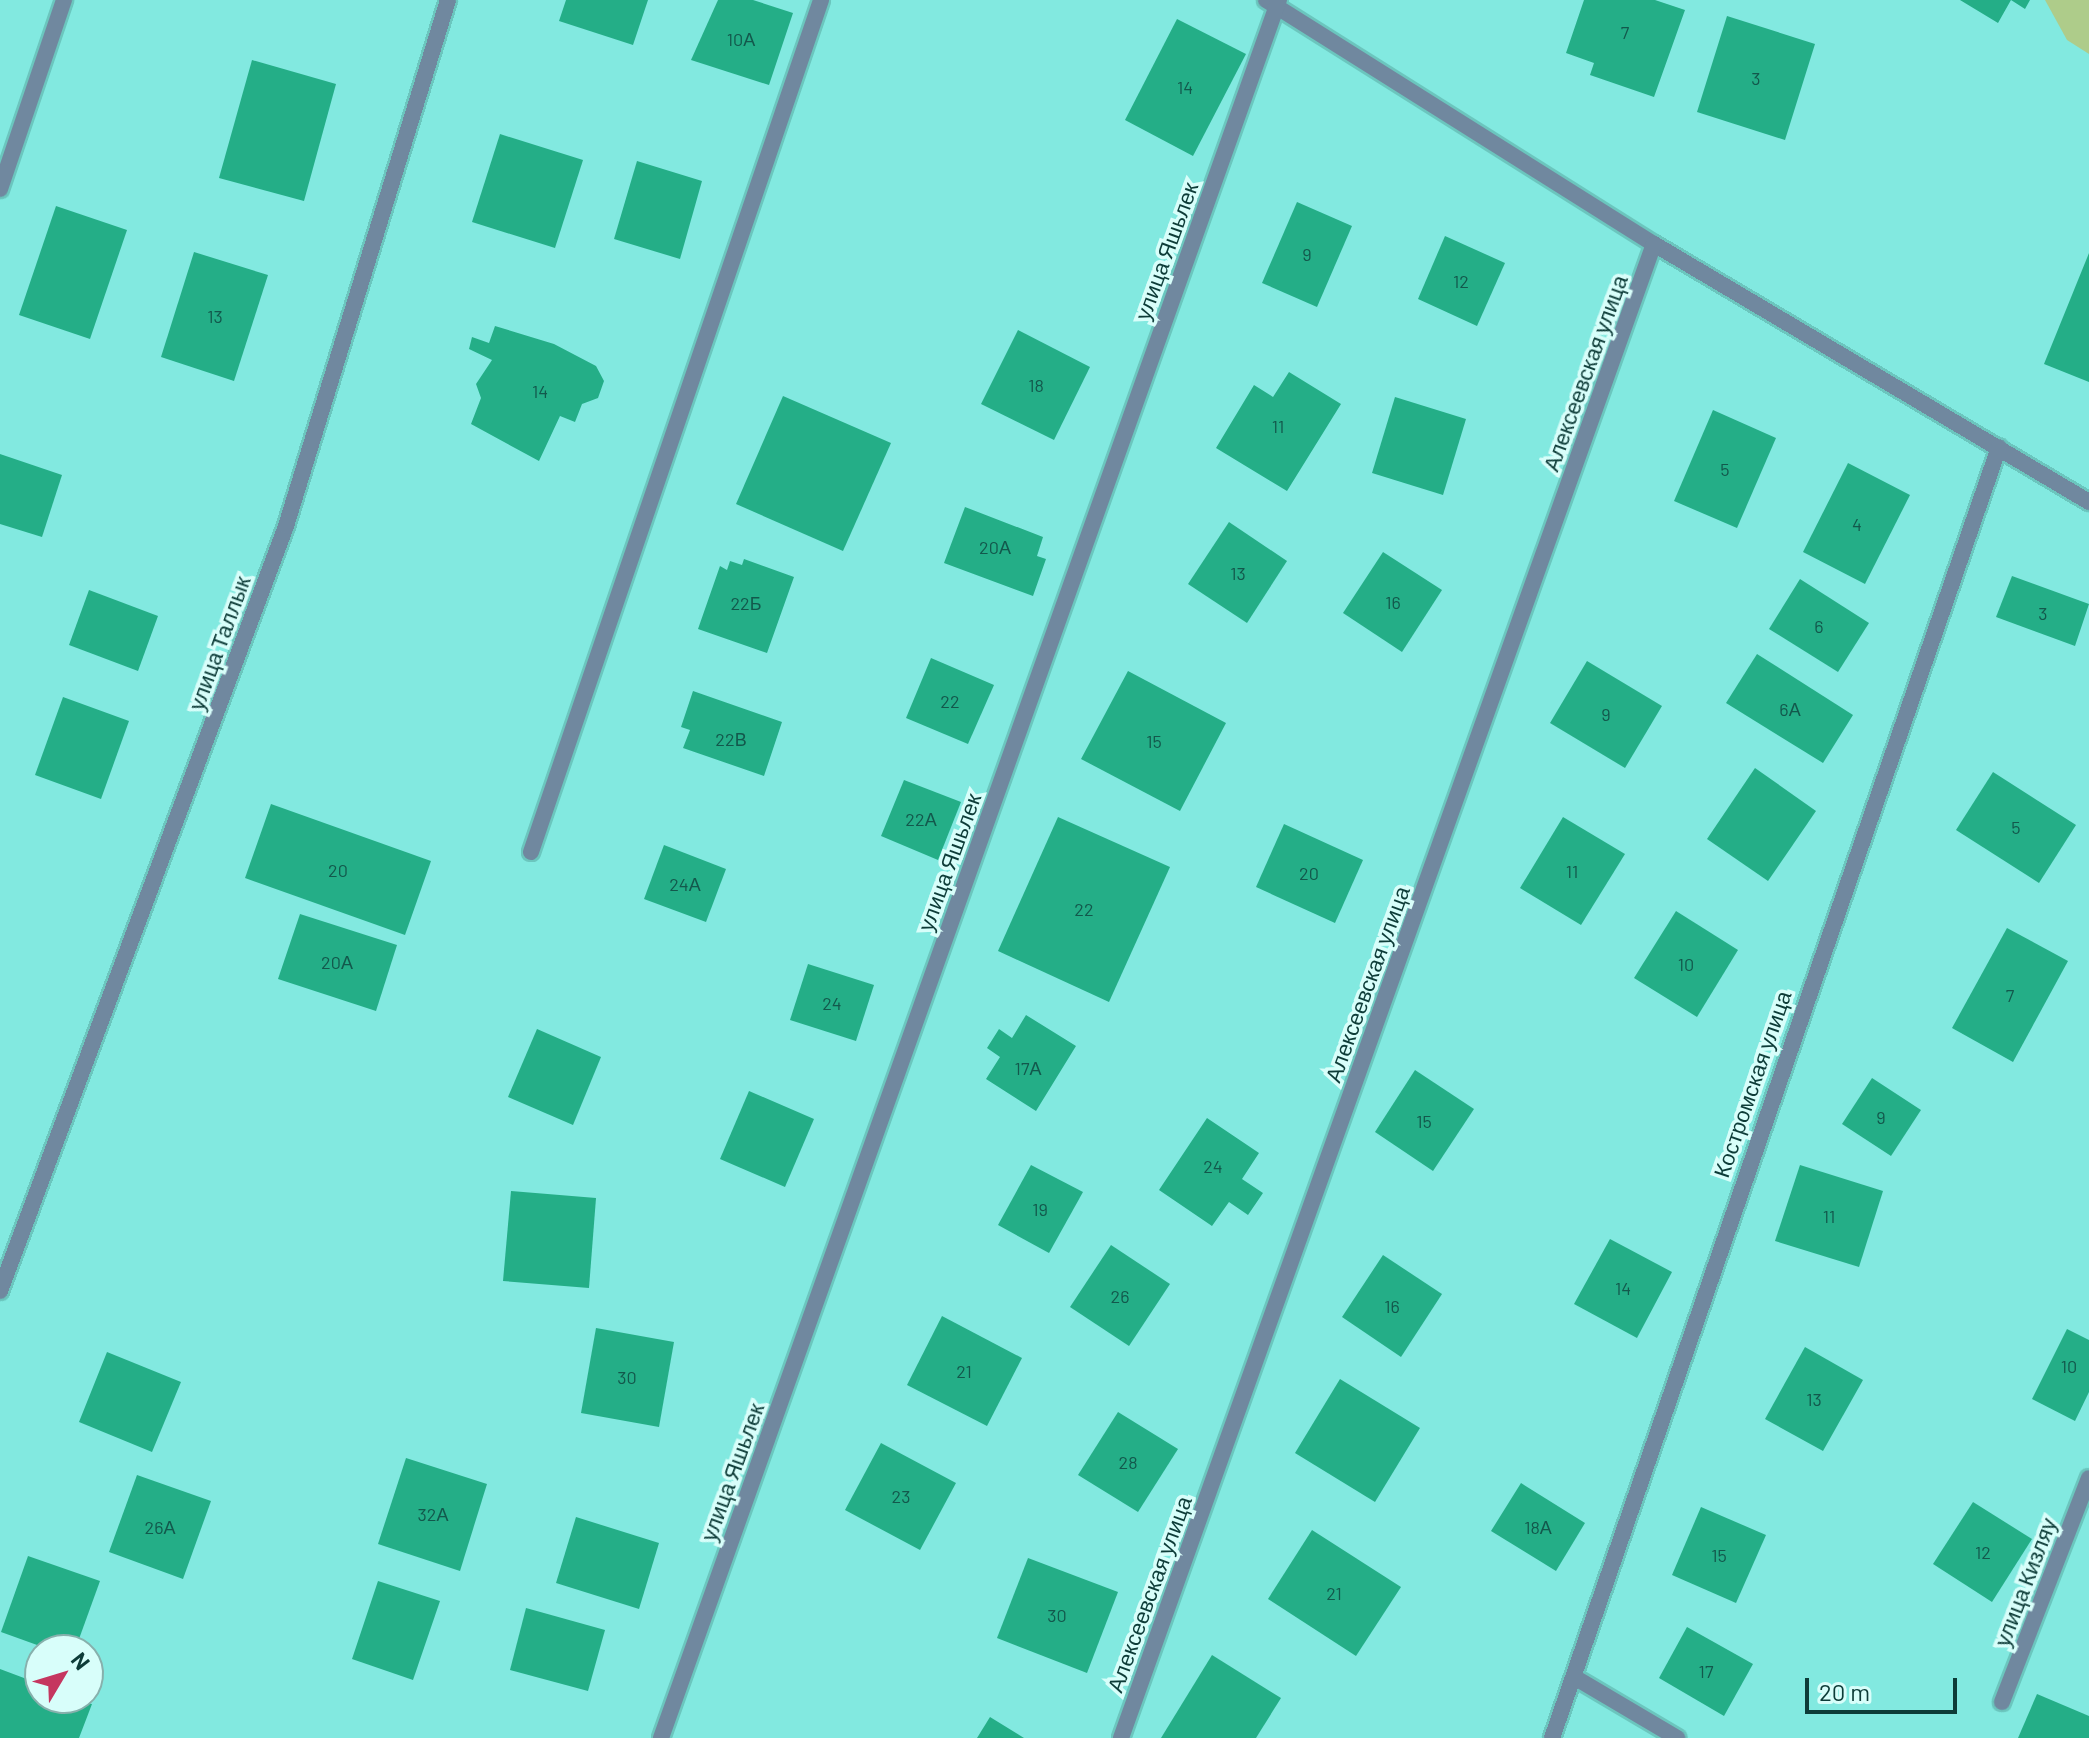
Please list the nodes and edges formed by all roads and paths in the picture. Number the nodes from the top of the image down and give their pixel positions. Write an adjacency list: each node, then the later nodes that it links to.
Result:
1 (64, 0): 5 (street)
2 (448, 0): 10 (street, улица Таллык)
3 (821, 0): 9 (street)
4 (1274, 2): 6 (street); 14 (street, улица Яшьлек)
5 (0, 189)
6 (1654, 244): 7 (street); 15 (street, Алексеевская улица)
7 (1999, 447): 8 (street); 12 (street, Костромская улица)
8 (2089, 502)
9 (531, 852)
10 (0, 1291)
11 (2089, 1478): 13 (street, улица Кизляу)
12 (1574, 1677): 16 (street, Костромская улица); 17 (street)
13 (2002, 1702)
14 (661, 1738)
15 (1121, 1738)
16 (1552, 1738)
17 (1677, 1738)

